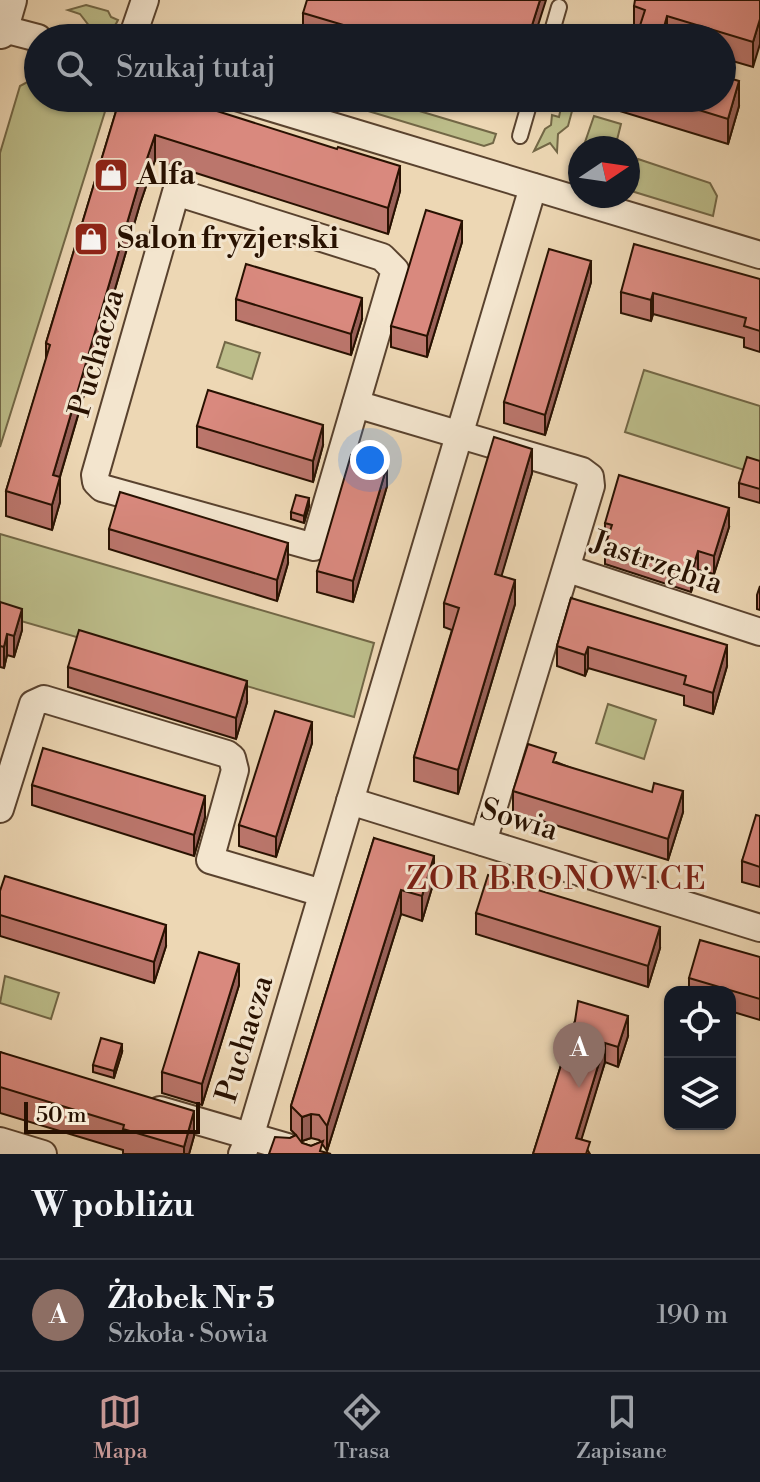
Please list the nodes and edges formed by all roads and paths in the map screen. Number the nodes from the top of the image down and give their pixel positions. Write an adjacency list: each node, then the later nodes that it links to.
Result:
1 (9, 0): 6 (street)
2 (145, 0): 4 (street)
3 (559, 7): 5 (lane)
4 (137, 24)
5 (554, 24)
6 (0, 29): 7 (street)
7 (24, 35)
8 (285, 112): 11 (street)
9 (527, 112): 10 (lane)
10 (520, 136)
11 (533, 187): 12 (street); 14 (street, Puchacza)
12 (760, 255)
13 (356, 404): 13 (street, Puchacza); 14 (street)
14 (461, 433): 15 (street, Jastrzębia); 17 (street, Puchacza)
15 (568, 569): 16 (street, Jastrzębia); 19 (street)
16 (760, 632)
17 (350, 801): 19 (street, Sowia); 20 (street, Puchacza)
18 (0, 809): 20 (street)
19 (484, 839): 21 (street, Sowia)
20 (322, 893): 24 (street, Puchacza)
21 (760, 928)
22 (137, 1103): 24 (street, Puchacza)
23 (0, 1141): 26 (street)
24 (246, 1146): 25 (street)
25 (287, 1147)
26 (43, 1154)

